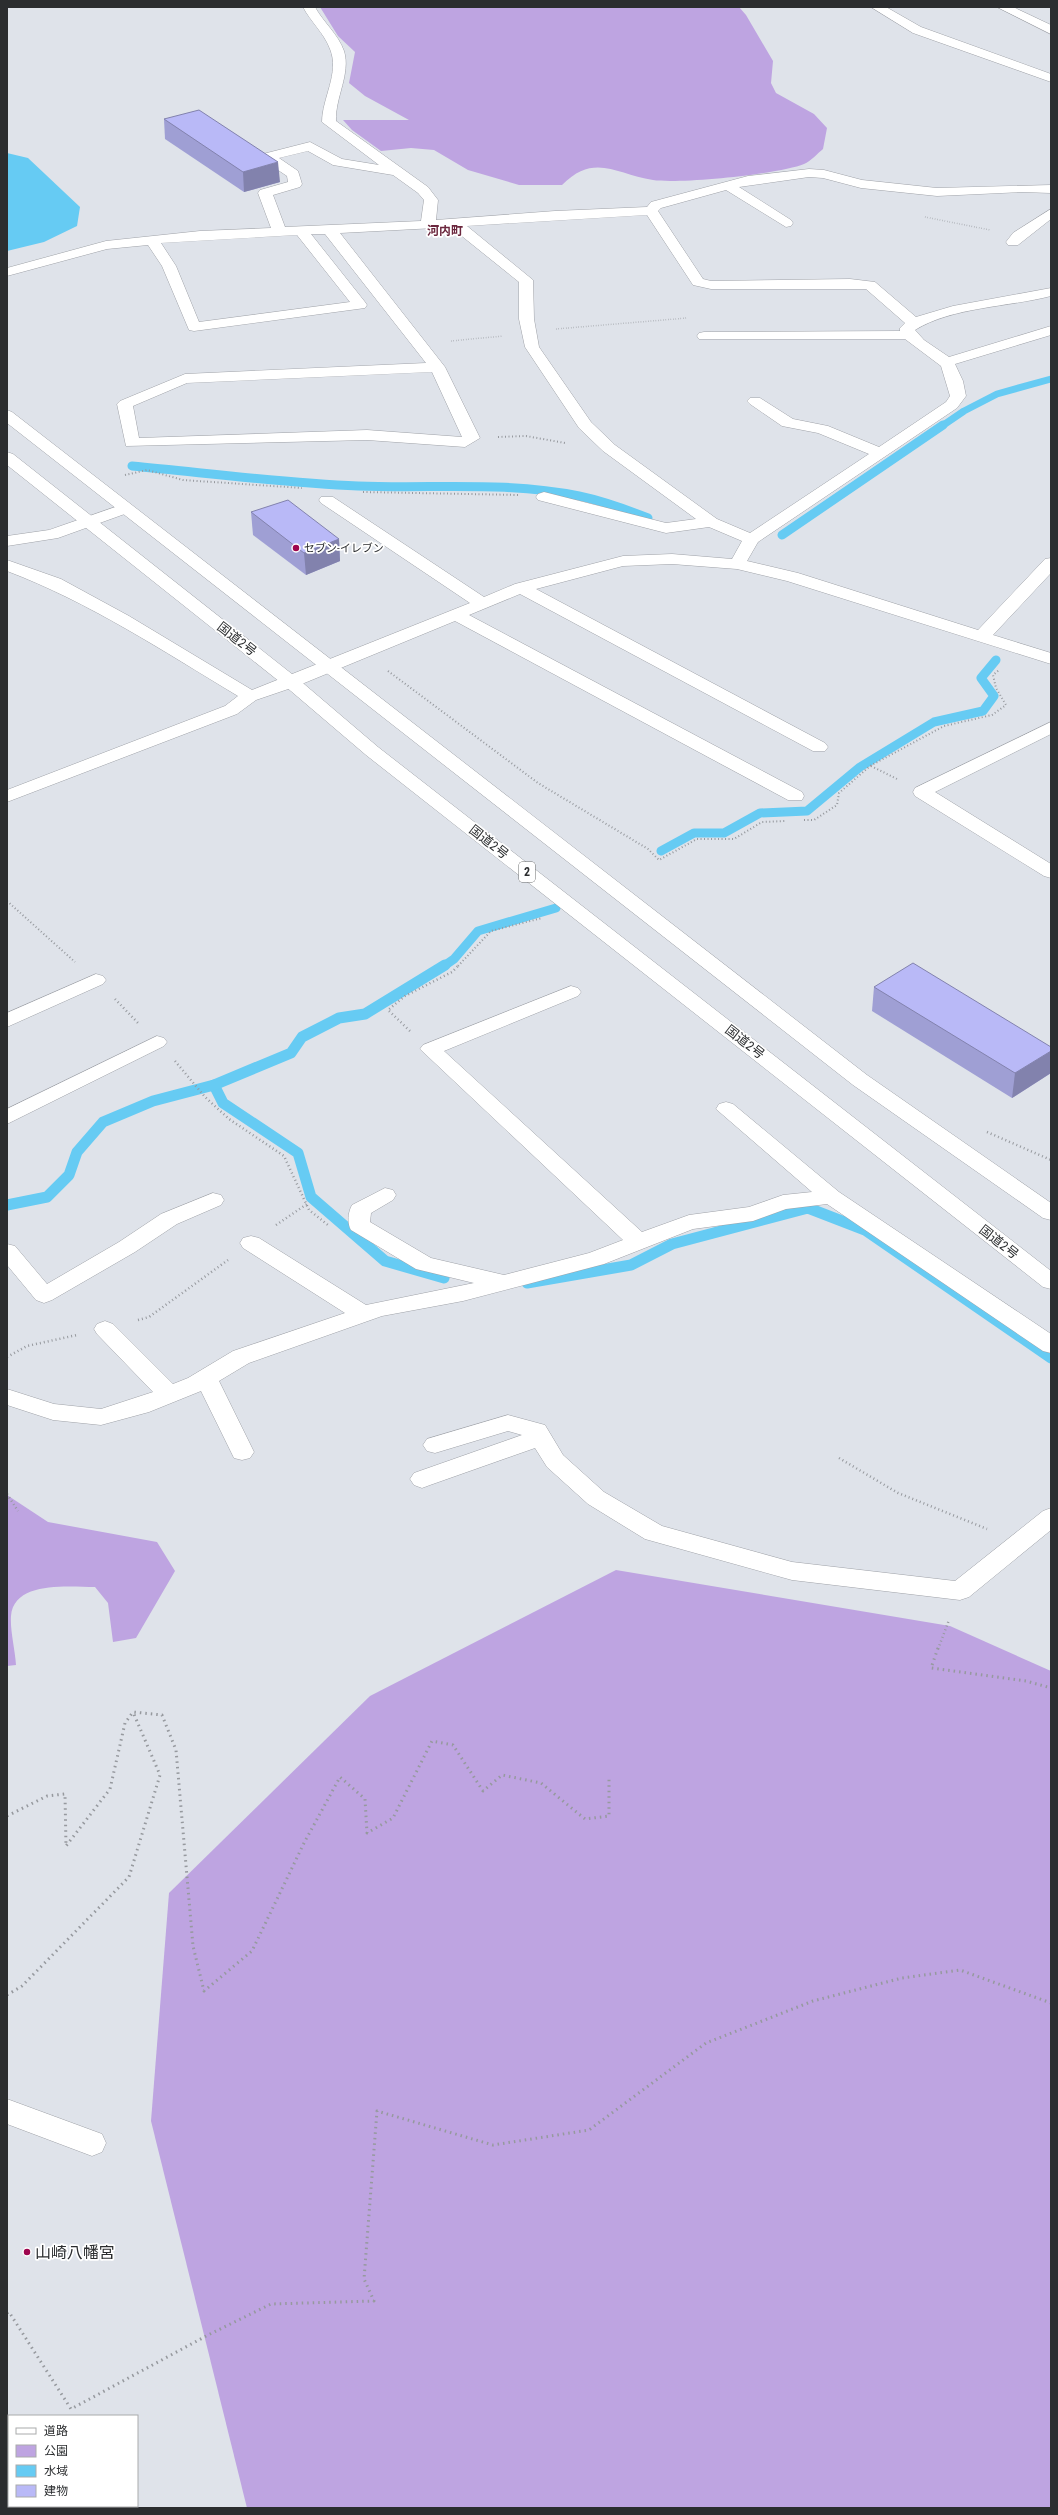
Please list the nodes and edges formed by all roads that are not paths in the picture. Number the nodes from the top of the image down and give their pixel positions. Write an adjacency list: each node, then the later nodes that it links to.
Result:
1 (309, 7): 6 (main road)
2 (877, 7): 5 (main road)
3 (1003, 7): 4 (main road)
4 (1051, 30)
5 (1051, 78)
6 (400, 173): 13 (main road); 16 (main road)
7 (727, 185): 8 (main road); 9 (main road); 12 (main road)
8 (1051, 189)
9 (651, 211): 11 (main road); 21 (main road)
10 (1051, 214): 18 (main road)
11 (458, 223): 13 (main road); 34 (main road)
12 (786, 223)
13 (428, 225): 14 (main road)
14 (329, 229): 15 (main road); 25 (main road)
15 (302, 230): 16 (main road); 17 (main road)
16 (278, 231): 17 (main road)
17 (151, 240): 19 (main road)
18 (1013, 242)
19 (7, 272)
20 (1051, 292): 21 (main road)
21 (911, 328): 23 (main road); 24 (main road)
22 (1051, 330): 24 (main road)
23 (704, 336)
24 (947, 362): 28 (main road)
25 (437, 367): 25 (main road)
26 (755, 401): 28 (main road)
27 (7, 415): 32 (main road)
28 (881, 453): 35 (main road)
29 (7, 457): 33 (main road, 国道2号 / 2)
30 (544, 497): 34 (main road)
31 (327, 500): 41 (main road)
32 (126, 508): 33 (main road); 45 (main road)
33 (90, 522): 36 (main road); 46 (main road, 国道2号 / 2)
34 (711, 522): 35 (main road)
35 (752, 539): 38 (main road)
36 (7, 541)
37 (1051, 563): 43 (main road)
38 (737, 564): 40 (main road); 43 (main road)
39 (7, 565): 47 (main road)
40 (521, 588): 41 (main road); 50 (main road)
41 (483, 604): 42 (main road)
42 (456, 615): 45 (main road); 53 (main road)
43 (981, 637): 44 (main road)
44 (1051, 658)
45 (330, 665): 46 (main road); 64 (main road)
46 (291, 682): 47 (main road); 69 (main road, 国道2号 / 2)
47 (250, 696): 52 (main road)
48 (1051, 727): 49 (main road)
49 (1033, 736): 51 (main road); 54 (main road)
50 (819, 747)
51 (1051, 747)
52 (7, 796)
53 (795, 796)
54 (1051, 872)
55 (96, 980): 57 (main road)
56 (571, 992): 65 (main road)
57 (7, 1021)
58 (157, 1042): 60 (main road)
59 (726, 1109): 62 (main road)
60 (7, 1117)
61 (385, 1195): 68 (main road)
62 (830, 1197): 65 (main road); 72 (main road)
63 (213, 1200): 67 (main road)
64 (1051, 1213)
65 (639, 1242): 68 (main road)
66 (251, 1243): 70 (main road)
67 (7, 1252)
68 (501, 1281): 70 (main road)
69 (1051, 1282)
70 (363, 1314): 73 (main road)
71 (105, 1329): 74 (main road)
72 (1051, 1345)
73 (206, 1378): 74 (main road); 78 (main road)
74 (170, 1395): 75 (main road)
75 (7, 1397)
76 (541, 1437): 77 (main road); 79 (main road); 80 (main road)
77 (436, 1445)
78 (242, 1452)
79 (422, 1478)
80 (1051, 1517)
81 (7, 2111): 82 (main road)
82 (92, 2143)

